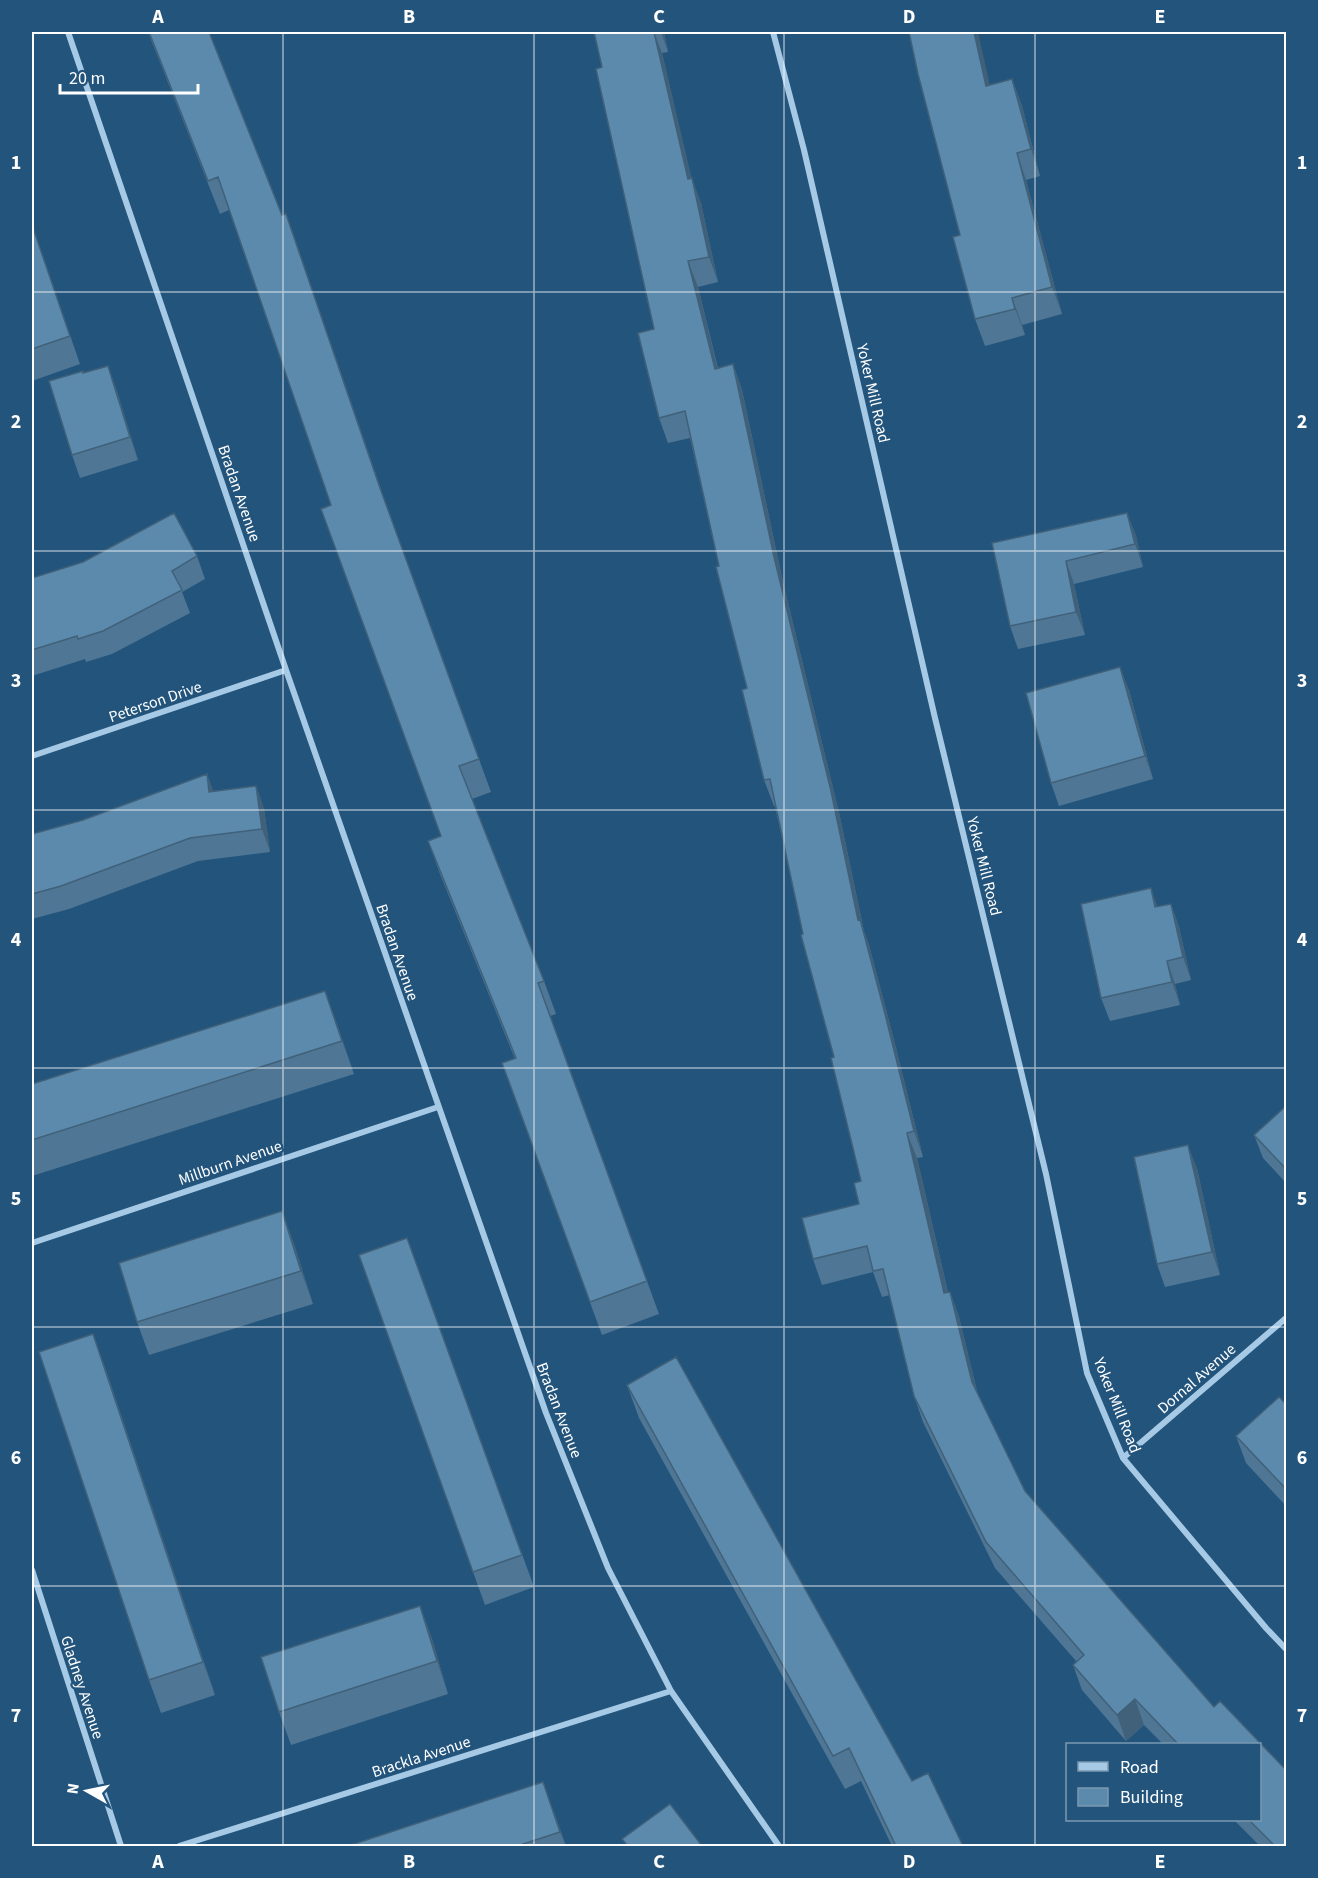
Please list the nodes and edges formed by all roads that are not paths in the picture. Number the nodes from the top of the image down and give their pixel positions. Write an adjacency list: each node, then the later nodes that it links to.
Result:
1 (68, 32): 3 (street, Bradan Avenue)
2 (773, 32): 8 (street, Yoker Mill Road)
3 (286, 670): 4 (street, Peterson Drive); 5 (street, Bradan Avenue)
4 (32, 756)
5 (438, 1107): 6 (street, Millburn Avenue); 11 (street, Bradan Avenue)
6 (32, 1243)
7 (1287, 1318): 8 (street, Dornal Avenue)
8 (1123, 1458): 10 (street, Yoker Mill Road)
9 (32, 1570): 12 (street, Gladney Avenue)
10 (1287, 1649)
11 (671, 1691): 13 (street, Brackla Avenue); 14 (street, Bradan Avenue)
12 (121, 1846)
13 (179, 1846)
14 (779, 1846)

